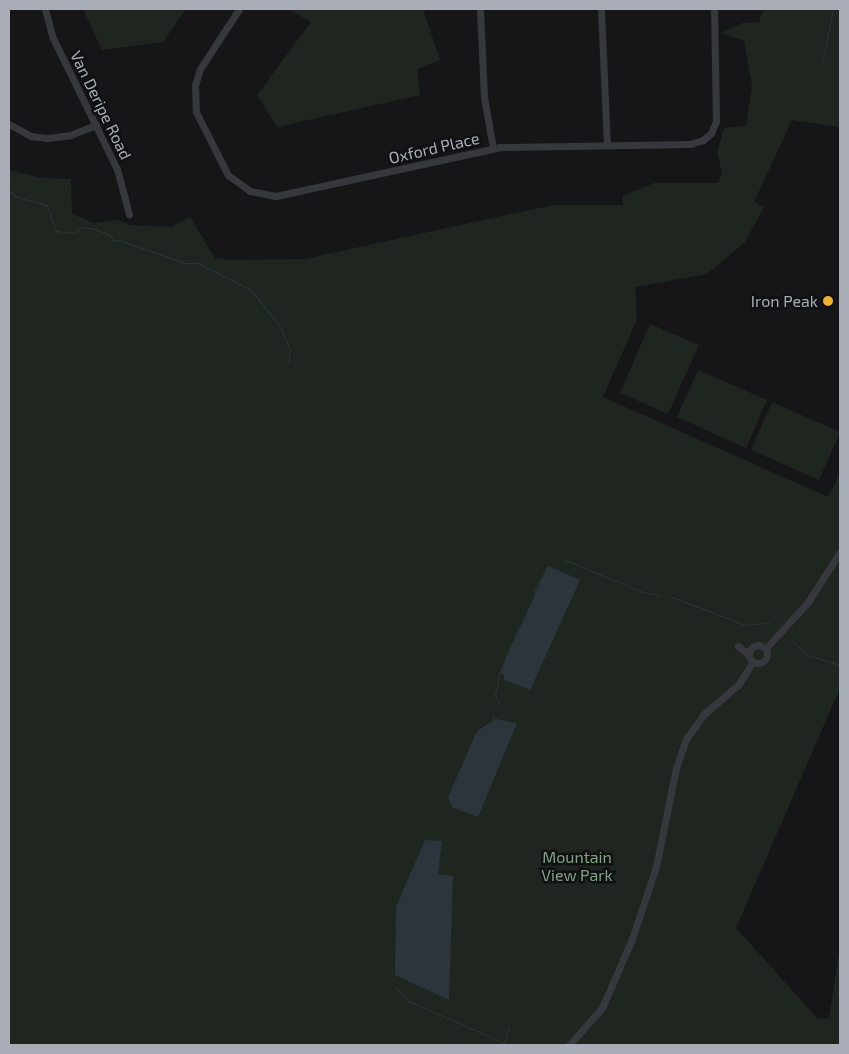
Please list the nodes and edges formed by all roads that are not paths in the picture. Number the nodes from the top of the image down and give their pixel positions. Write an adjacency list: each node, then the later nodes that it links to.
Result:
1 (45, 9): 7 (street, Van Deripe Road)
2 (239, 9): 9 (street, Oxford Place)
3 (480, 9): 9 (street)
4 (601, 9): 8 (street)
5 (714, 9): 8 (street, Oxford Place)
6 (9, 124): 7 (street)
7 (96, 125): 10 (street, Van Deripe Road)
8 (607, 145): 9 (street, Oxford Place)
9 (494, 148)
10 (129, 214)
11 (840, 552): 12 (street)
12 (766, 648): 13 (street); 13 (street)
13 (751, 655): 14 (street)
14 (569, 1045)

